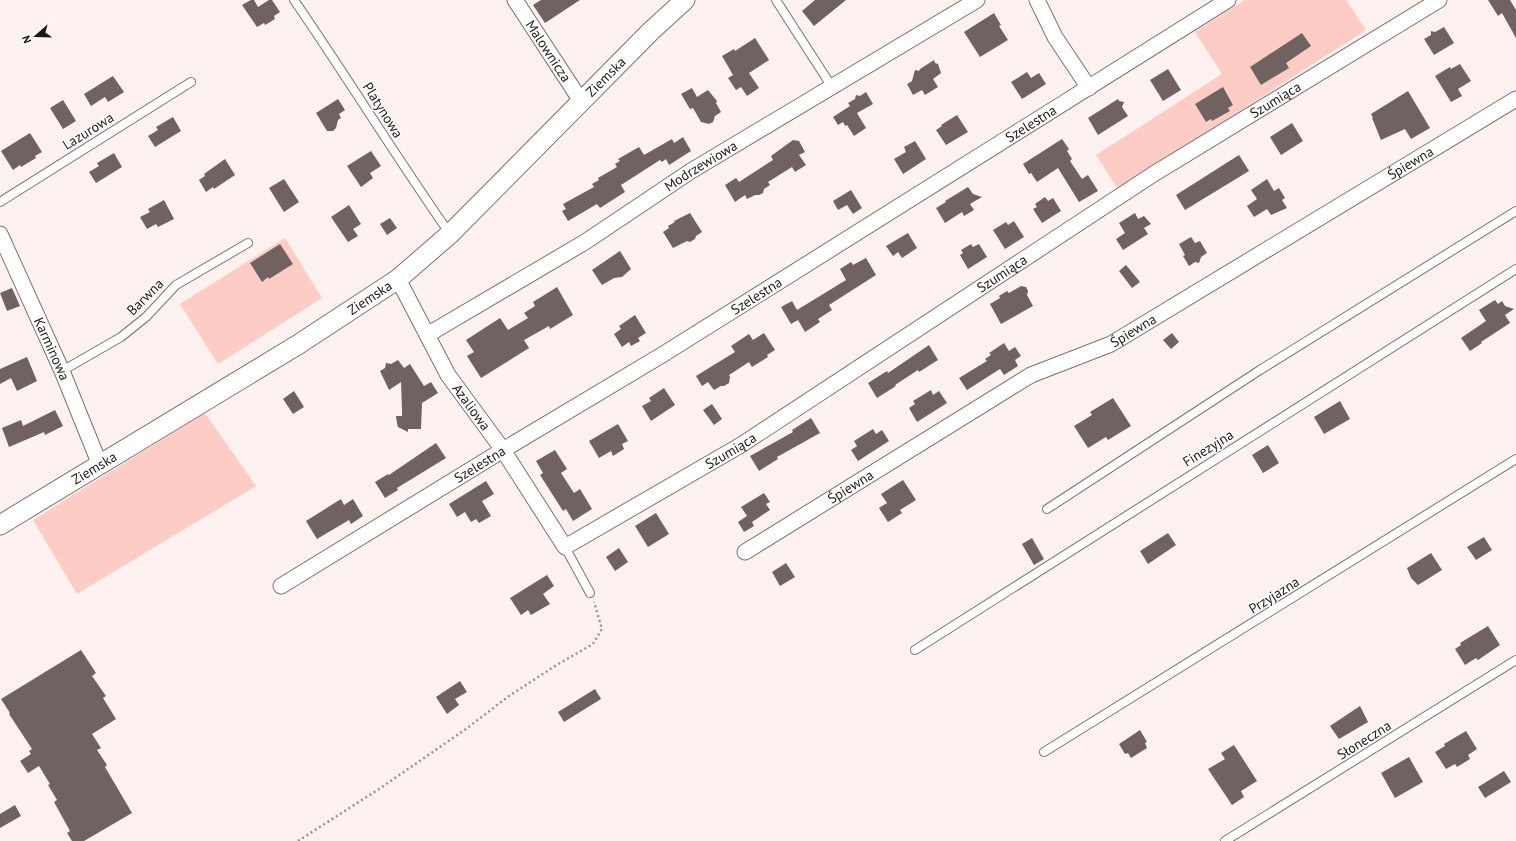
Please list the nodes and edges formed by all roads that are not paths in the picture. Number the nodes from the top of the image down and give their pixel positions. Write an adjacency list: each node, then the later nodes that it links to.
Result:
1 (294, 0): 17 (lane, Platynowa)
2 (516, 0): 13 (street, Malownicza)
3 (684, 0): 13 (street, Ziemska)
4 (776, 0): 10 (lane)
5 (977, 0): 10 (street, Modrzewiowa)
6 (1036, 0): 11 (street)
7 (1228, 0): 11 (street, Szelestna)
8 (1439, 0): 28 (street, Szumiąca)
9 (191, 82): 14 (lane, Lazurowa)
10 (832, 86): 21 (street, Modrzewiowa)
11 (1089, 88): 23 (street, Szelestna)
12 (1516, 99): 29 (street, Śpiewna)
13 (581, 102): 17 (street, Ziemska)
14 (0, 202)
15 (1516, 211): 26 (lane)
16 (0, 234): 22 (street, Karminowa)
17 (450, 234): 20 (street, Ziemska)
18 (248, 243): 22 (lane, Barwna)
19 (1516, 269): 32 (lane, Finezyjna)
20 (398, 279): 21 (street, Azaliowa); 25 (street, Ziemska)
21 (427, 335): 23 (street, Azaliowa)
22 (62, 371): 25 (street, Karminowa)
23 (503, 450): 28 (street, Azaliowa); 30 (street, Szelestna)
24 (1516, 459): 34 (lane, Przyjazna)
25 (100, 465): 27 (street, Ziemska)
26 (1047, 509)
27 (0, 525)
28 (565, 548): 31 (lane, Azaliowa)
29 (744, 552)
30 (281, 586)
31 (590, 593)
32 (915, 650)
33 (1516, 660): 35 (lane, Słoneczna)
34 (1044, 752)
35 (1225, 841)

